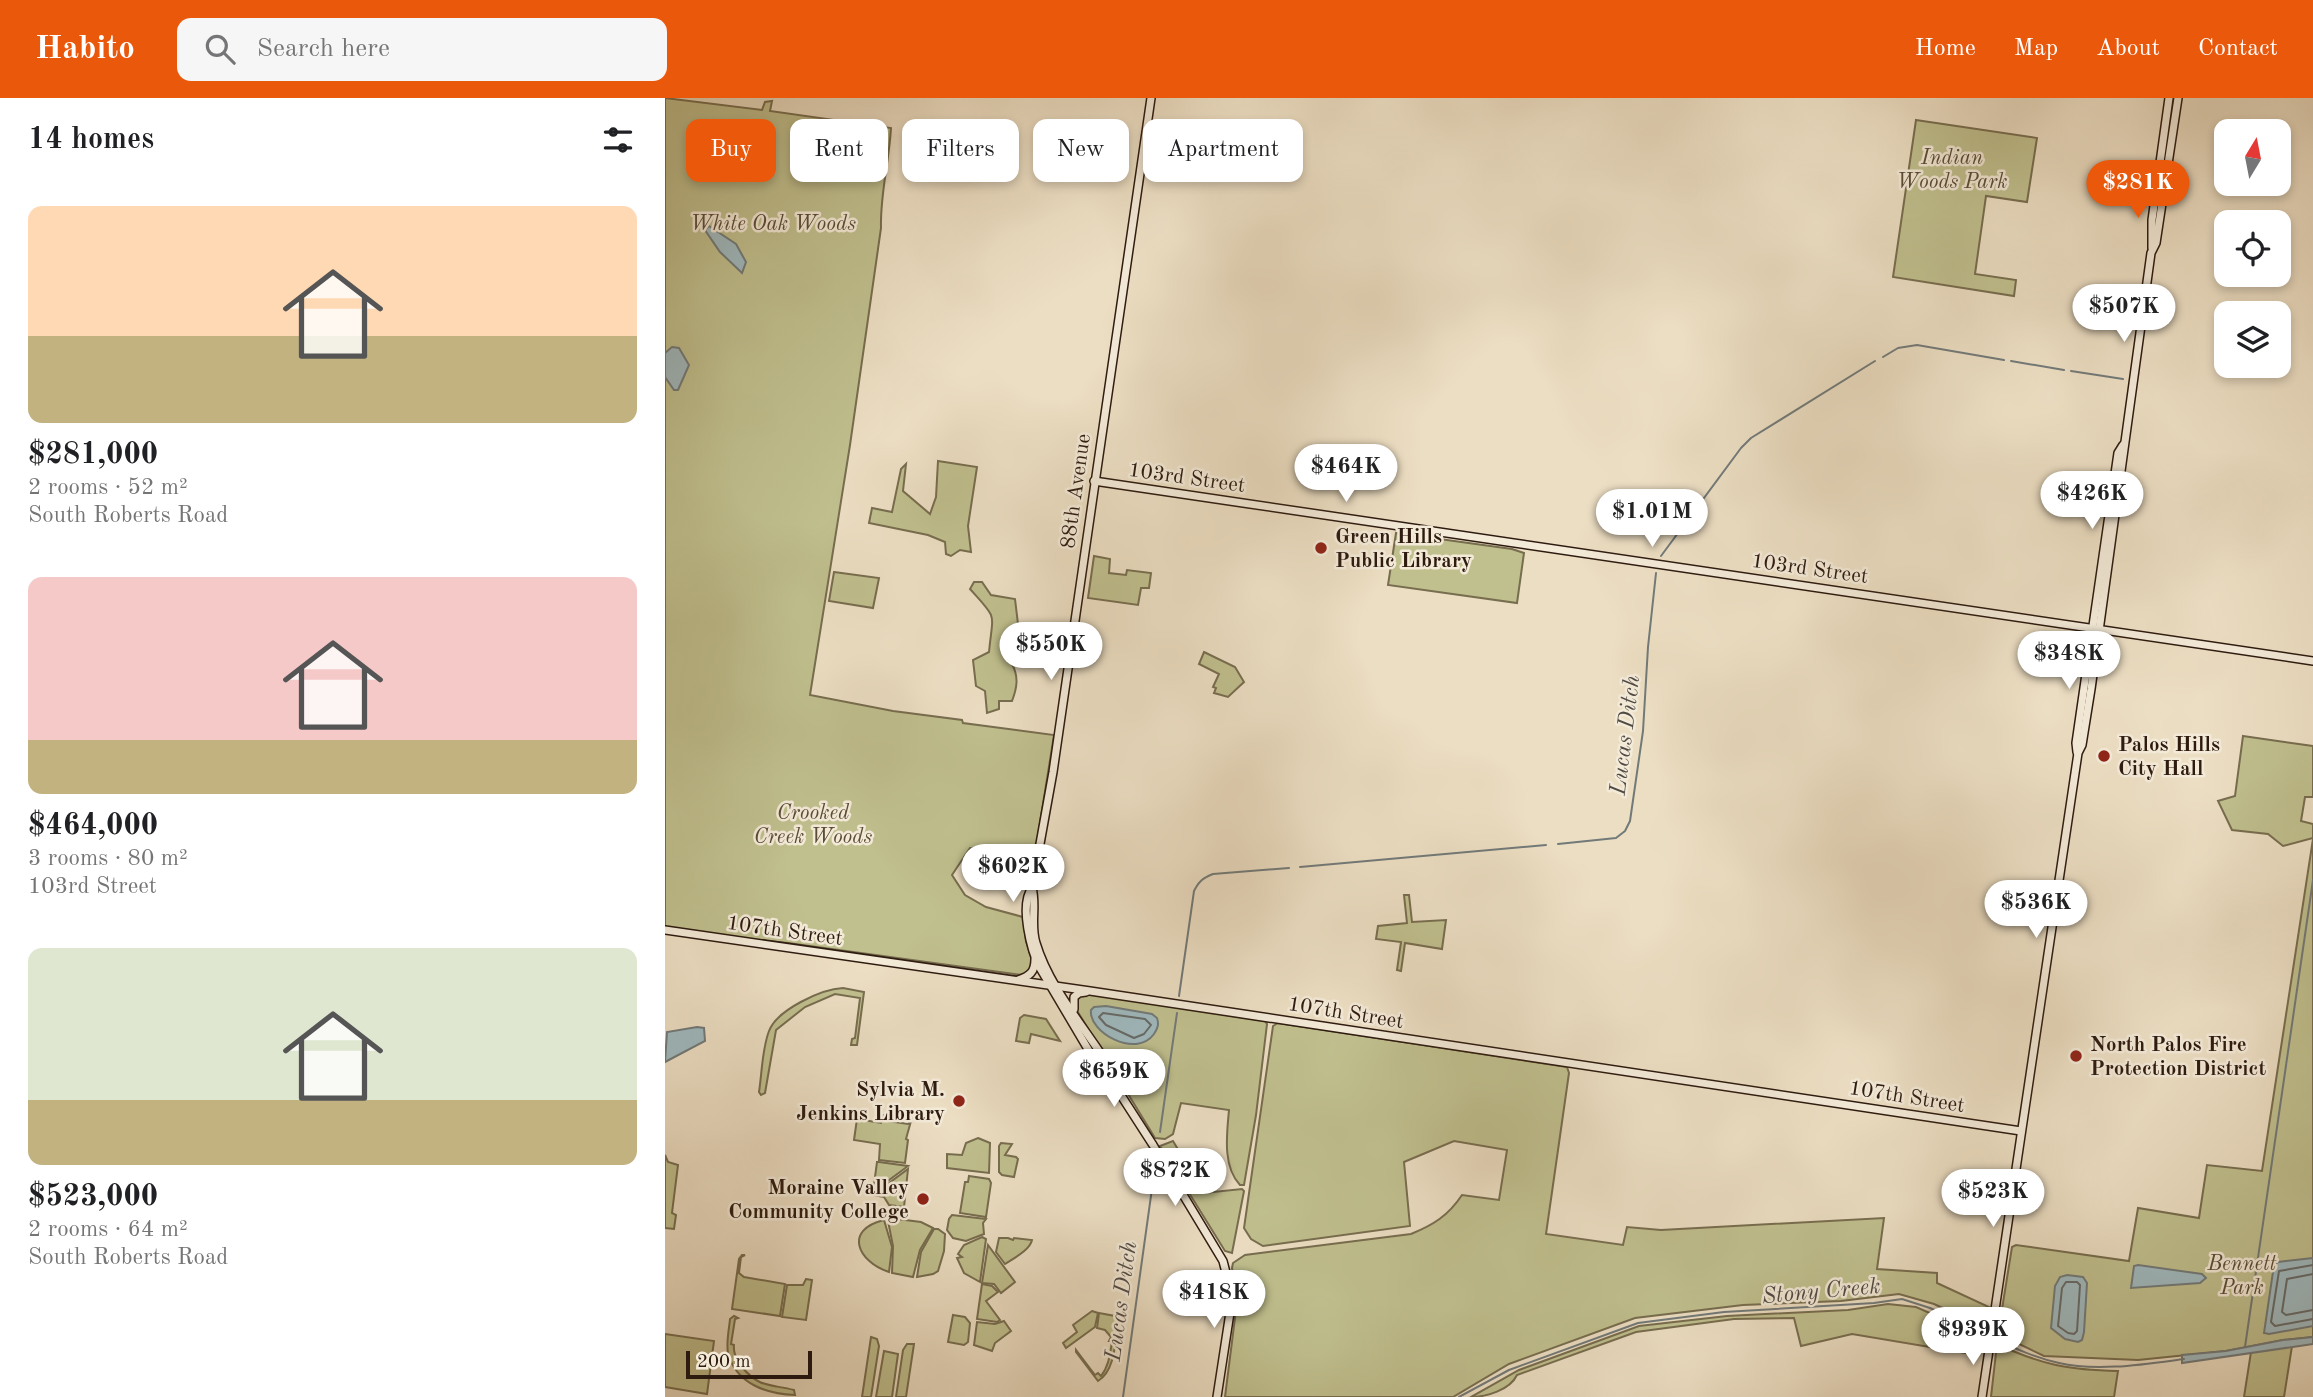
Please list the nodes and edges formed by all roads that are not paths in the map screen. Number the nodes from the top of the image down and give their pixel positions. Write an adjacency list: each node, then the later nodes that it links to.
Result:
1 (1150, 98): 5 (street, 88th Avenue)
2 (2169, 98): 4 (street)
3 (2178, 98): 4 (street)
4 (2152, 248): 6 (street)
5 (1094, 481): 6 (street, 103rd Street); 8 (street, 88th Avenue)
6 (2096, 628): 7 (street, 103rd Street); 16 (street)
7 (2313, 661)
8 (1032, 888): 10 (street, 88th Avenue); 12 (street, 88th Avenue)
9 (665, 930): 11 (street, 107th Street)
10 (1034, 958): 11 (street); 12 (street, 88th Avenue)
11 (1015, 981): 12 (street, 107th Street)
12 (1054, 986): 13 (street, 107th Street); 14 (street, 88th Avenue); 15 (street)
13 (1090, 991): 14 (street); 16 (street, 107th Street)
14 (1075, 1015): 15 (street, 88th Avenue)
15 (1104, 1069): 17 (street)
16 (2021, 1131): 18 (street)
17 (1217, 1397)
18 (1982, 1397)

